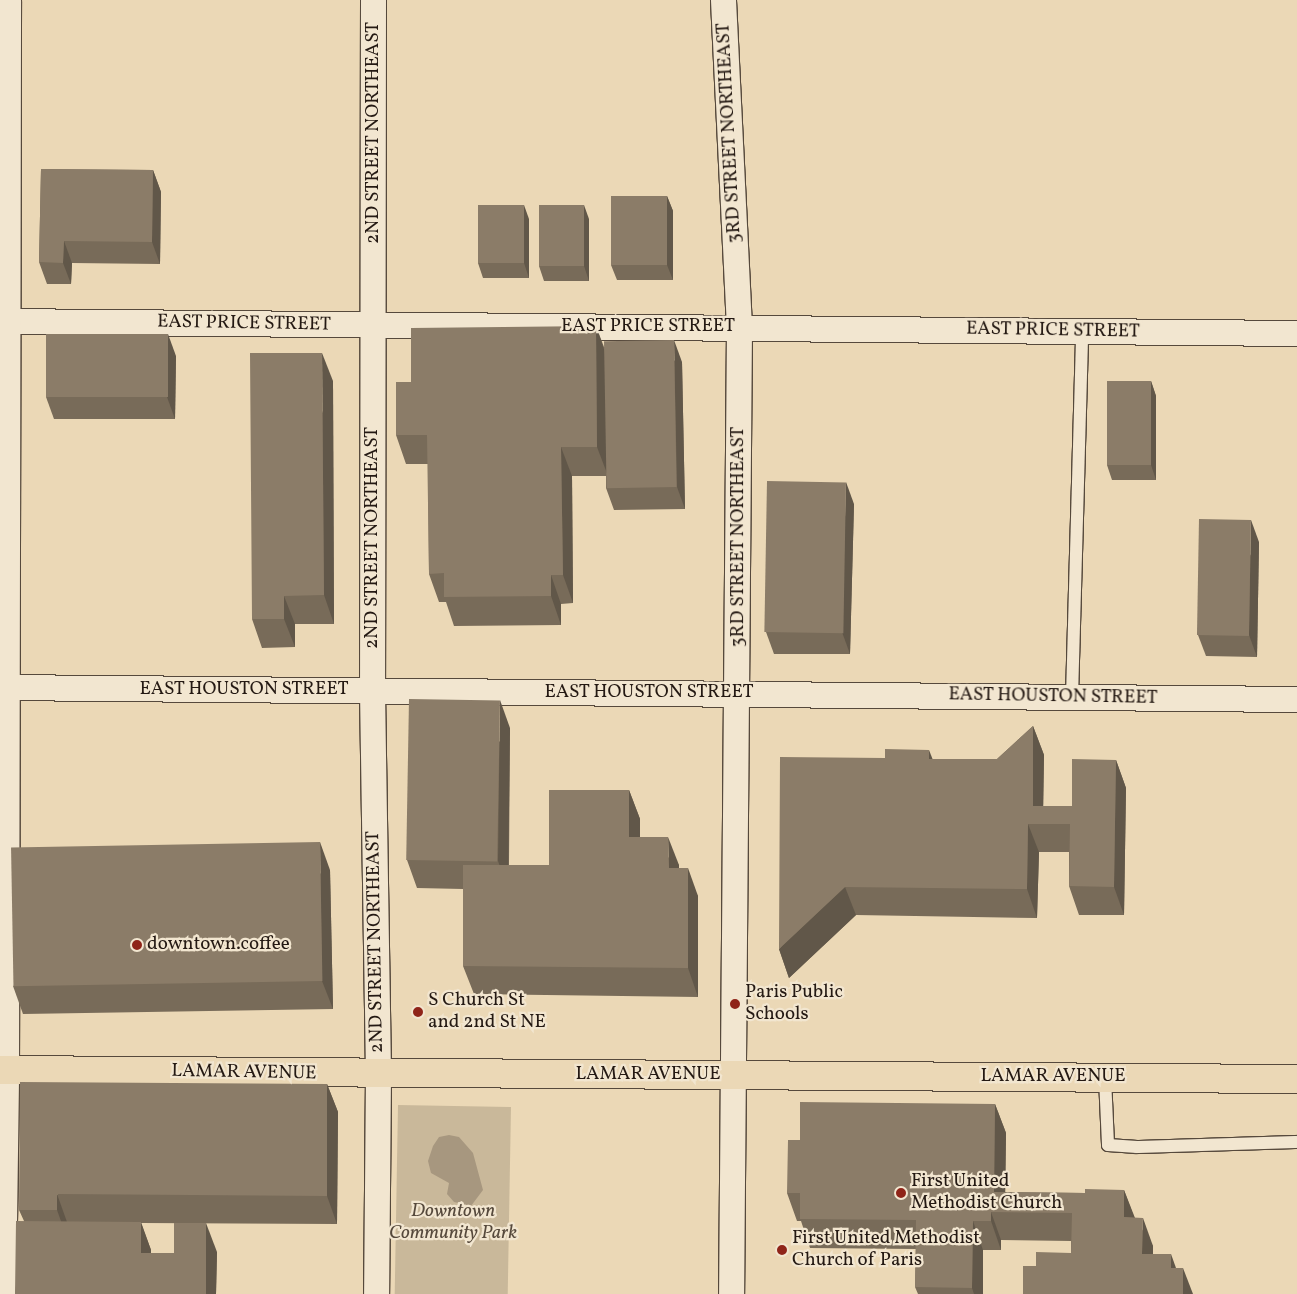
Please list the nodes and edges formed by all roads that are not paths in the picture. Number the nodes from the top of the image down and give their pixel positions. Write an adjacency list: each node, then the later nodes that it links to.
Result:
1 (8, 0): 4 (street)
2 (373, 0): 5 (street, 2ND STREET NORTHEAST)
3 (723, 0): 6 (street, 3RD STREET NORTHEAST)
4 (4, 321): 5 (street, EAST PRICE STREET); 9 (street)
5 (375, 325): 6 (street, EAST PRICE STREET); 10 (street, 2ND STREET NORTHEAST)
6 (739, 328): 7 (street, EAST PRICE STREET); 11 (street, 3RD STREET NORTHEAST)
7 (1082, 331): 8 (street, EAST PRICE STREET); 12 (lane)
8 (1297, 333)
9 (2, 688): 10 (street, EAST HOUSTON STREET); 14 (street)
10 (372, 691): 11 (street, EAST HOUSTON STREET); 15 (street, 2ND STREET NORTHEAST)
11 (738, 694): 12 (street, EAST HOUSTON STREET); 16 (street, 3RD STREET NORTHEAST)
12 (1072, 697): 13 (street, EAST HOUSTON STREET)
13 (1297, 699)
14 (3, 1070): 15 (main road, LAMAR AVENUE); 20 (street)
15 (378, 1075): 16 (main road, LAMAR AVENUE); 21 (street, 2ND STREET NORTHEAST)
16 (732, 1075): 17 (main road, LAMAR AVENUE); 22 (street, 3RD STREET NORTHEAST)
17 (1106, 1078): 18 (main road, LAMAR AVENUE); 19 (lane)
18 (1297, 1079)
19 (1297, 1142)
20 (3, 1294)
21 (376, 1294)
22 (731, 1294)

